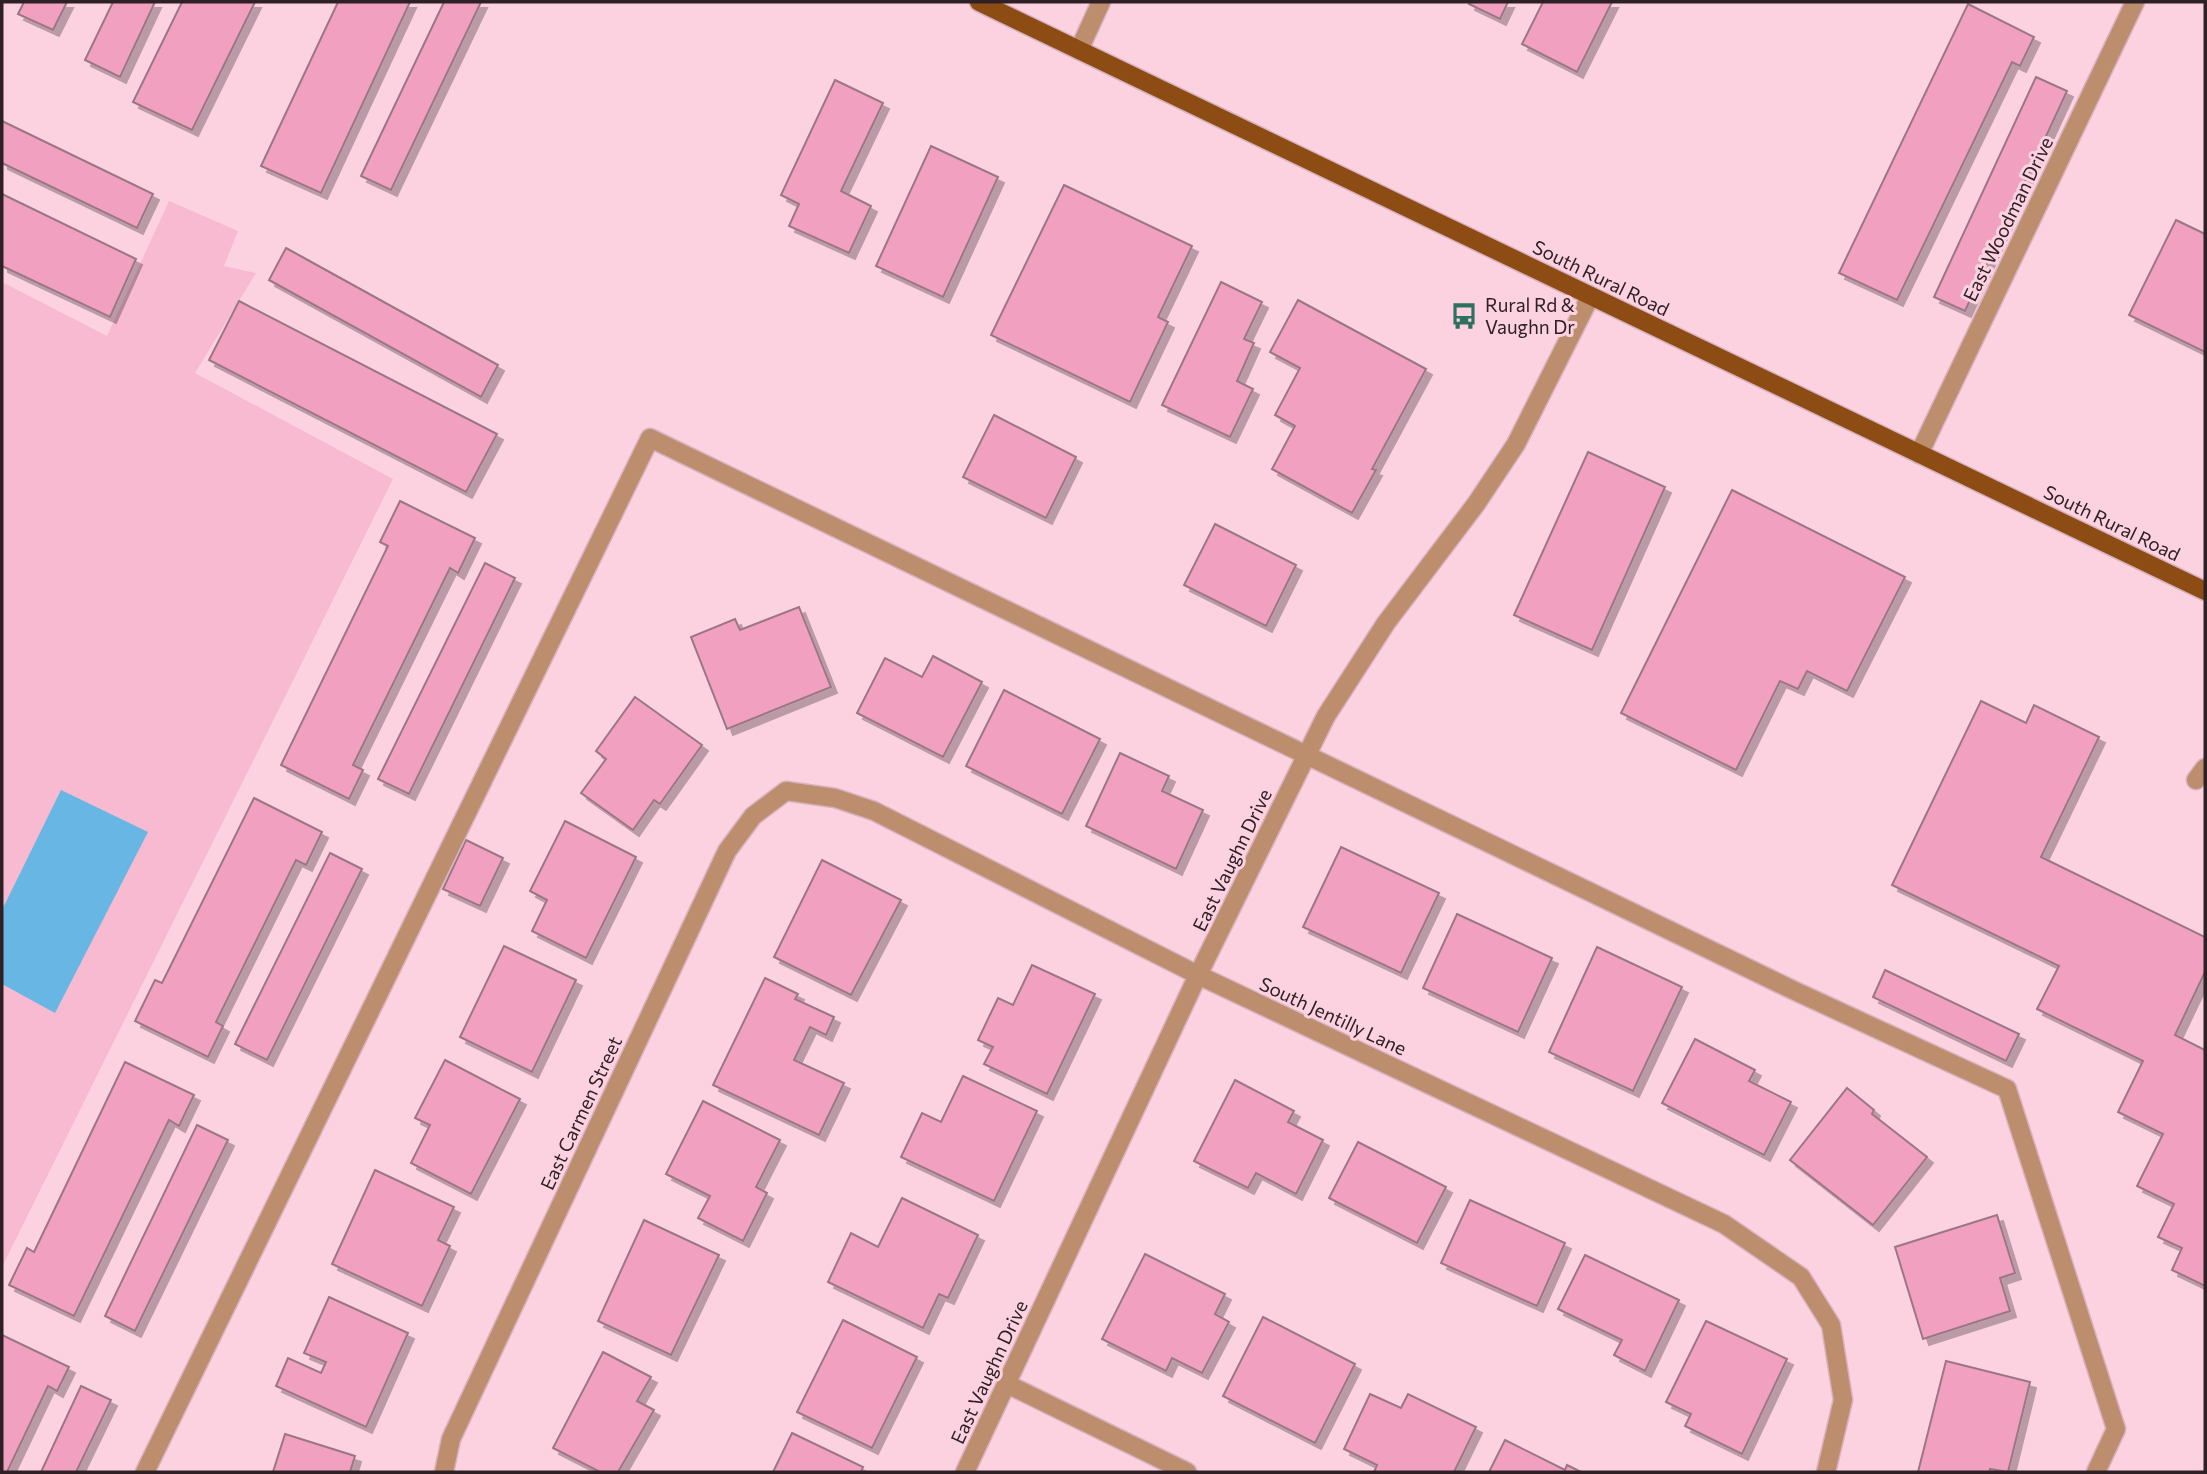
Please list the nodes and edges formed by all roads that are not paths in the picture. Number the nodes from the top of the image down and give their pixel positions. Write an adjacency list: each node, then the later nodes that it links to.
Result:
1 (979, 2): 4 (main road, South Rural Road)
2 (1101, 2): 4 (street)
3 (2135, 2): 6 (street, East Woodman Drive)
4 (1079, 50): 5 (main road, South Rural Road)
5 (1590, 296): 6 (main road, South Rural Road); 8 (street, East Vaughn Drive)
6 (1919, 454): 7 (main road, South Rural Road)
7 (2205, 591)
8 (1307, 755): 10 (street, East Vaughn Drive); 12 (street); 17 (street)
9 (786, 791): 10 (street, South Jentilly Lane); 13 (street, East Carmen Street)
10 (1198, 975): 11 (street, East Vaughn Drive); 16 (street, South Jentilly Lane)
11 (1007, 1384): 14 (street, East Vaughn Drive); 15 (street)
12 (145, 1472)
13 (444, 1472)
14 (965, 1472)
15 (1187, 1472)
16 (1826, 1472)
17 (2096, 1472)

